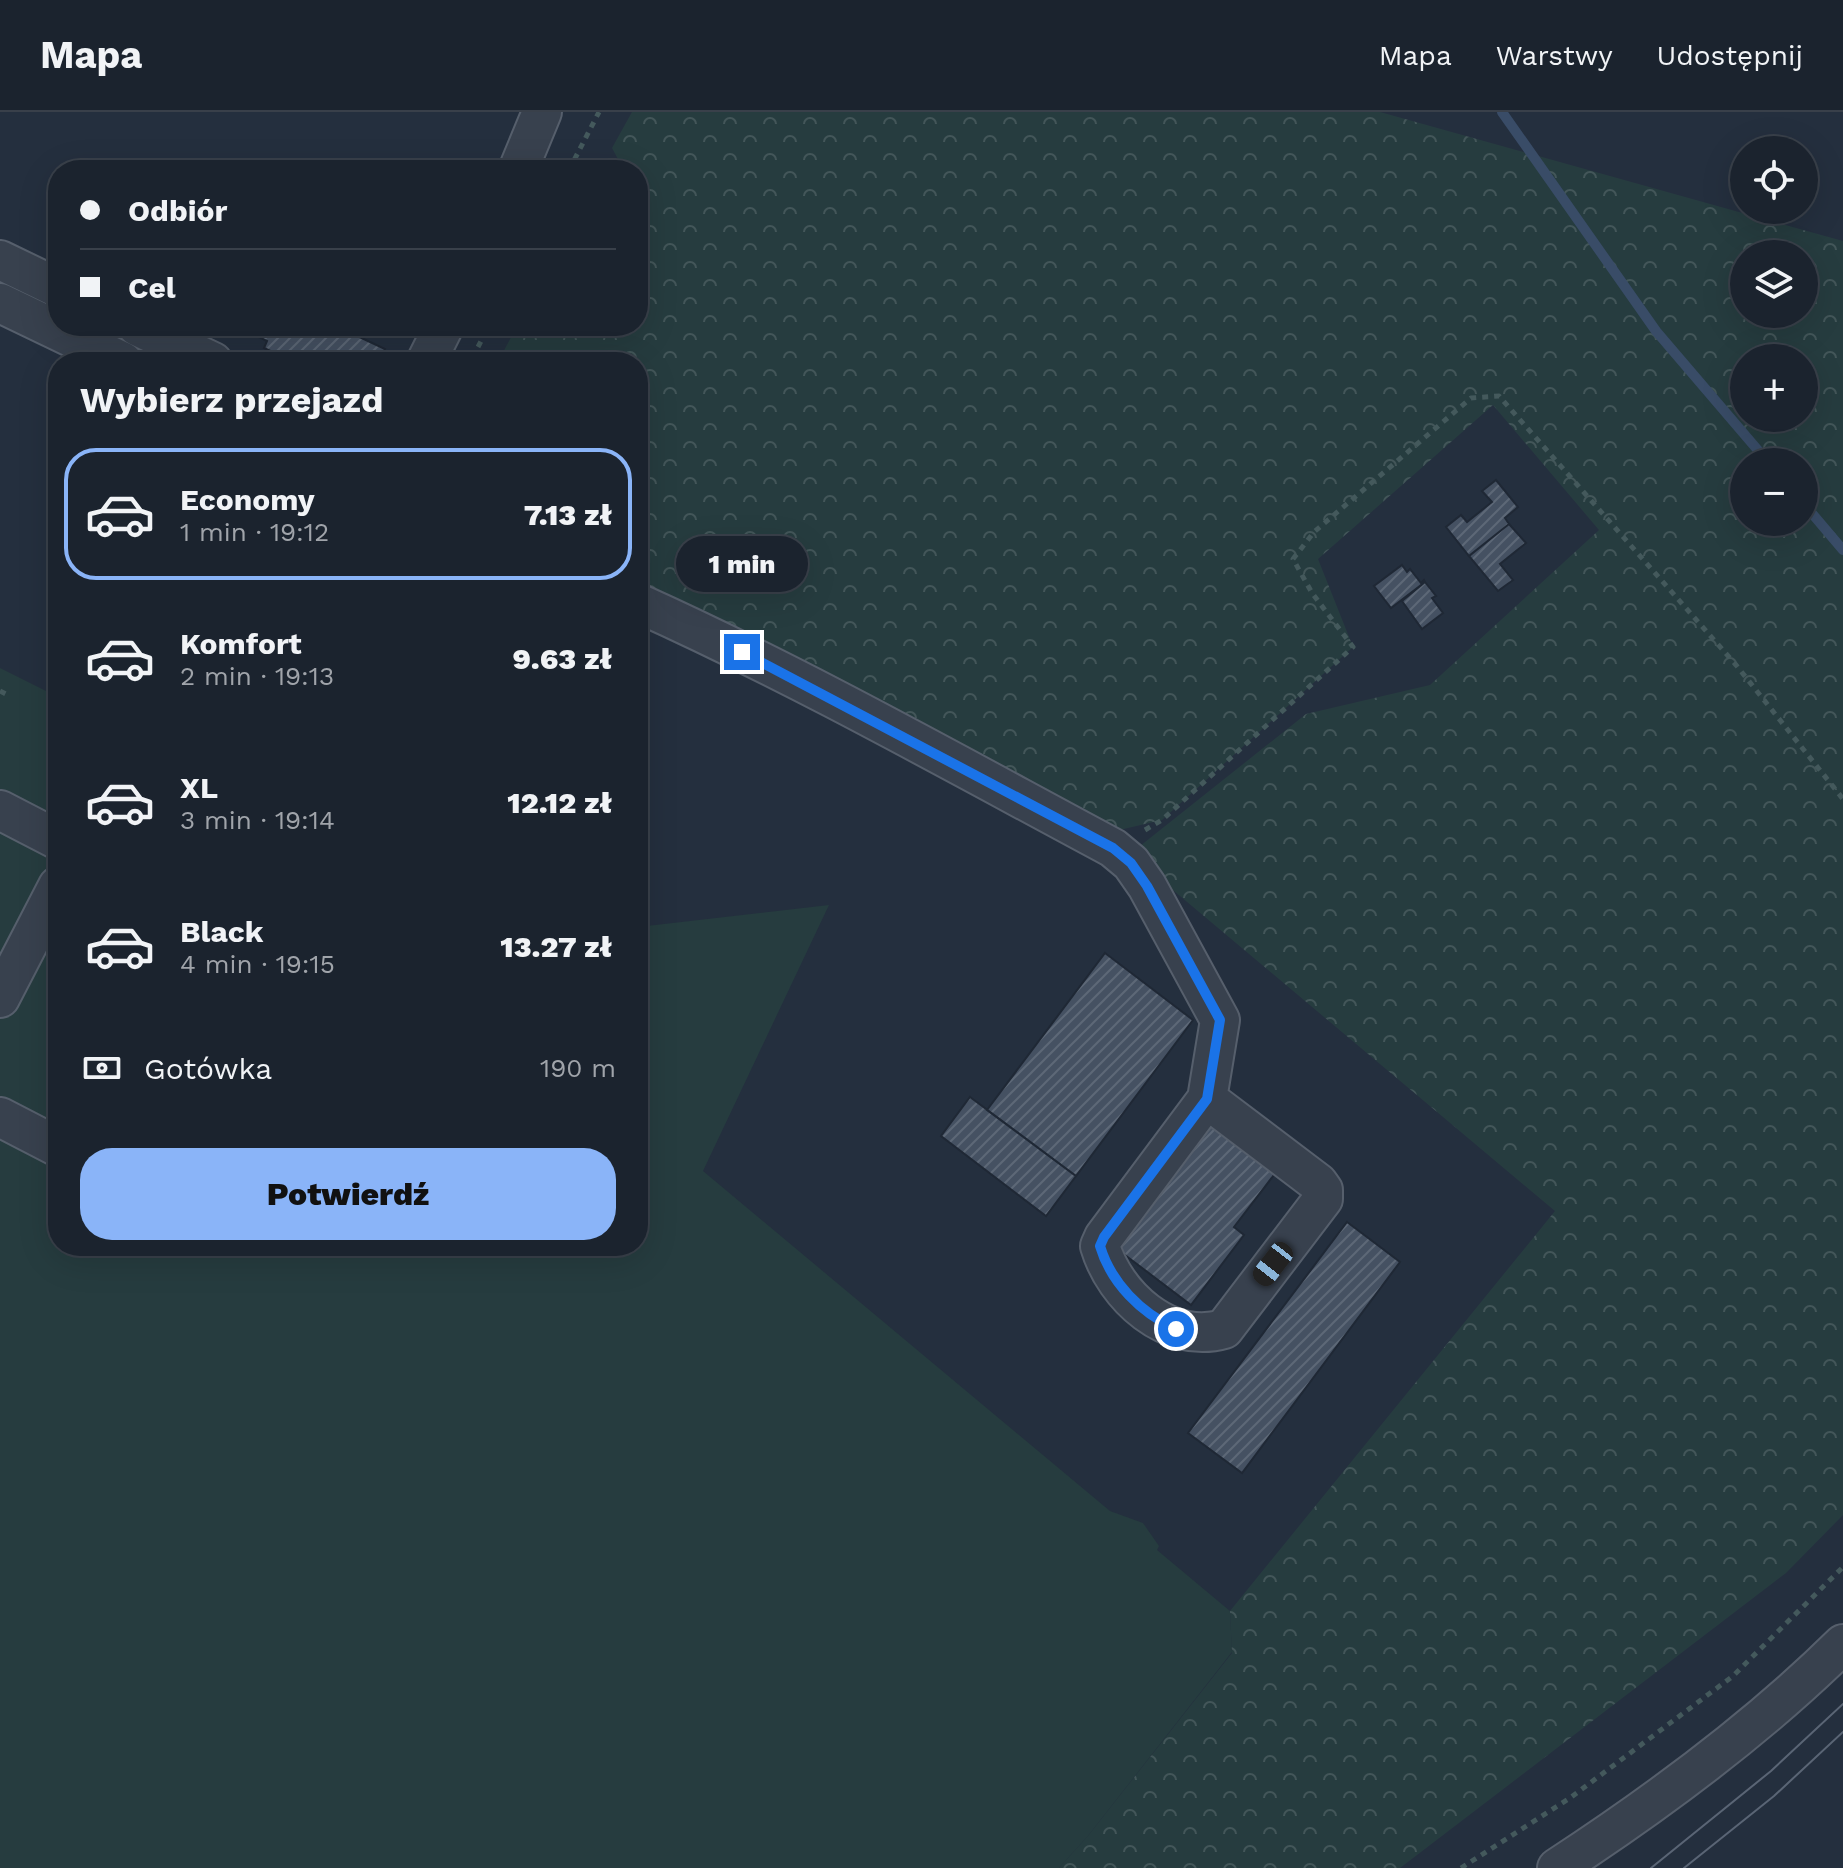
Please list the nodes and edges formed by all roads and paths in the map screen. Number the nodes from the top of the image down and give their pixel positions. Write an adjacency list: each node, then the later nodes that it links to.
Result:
1 (542, 112): 3 (street)
2 (599, 112): 4 (path)
3 (522, 160)
4 (574, 160)
5 (0, 260): 6 (street)
6 (48, 283)
7 (0, 303): 8 (street)
8 (48, 326)
9 (69, 336): 11 (street)
10 (158, 336): 12 (street)
11 (102, 352)
12 (192, 352)
13 (648, 608): 17 (street)
14 (1843, 799): 17 (path)
15 (0, 810): 16 (street)
16 (48, 835)
17 (1113, 848): 20 (street)
18 (48, 905): 19 (street)
19 (0, 998)
20 (1207, 1099): 20 (street)
21 (0, 1117): 22 (street)
22 (48, 1142)
23 (1843, 1567): 25 (path)
24 (1843, 1644): 26 (street)
25 (1461, 1868)
26 (1557, 1868)

